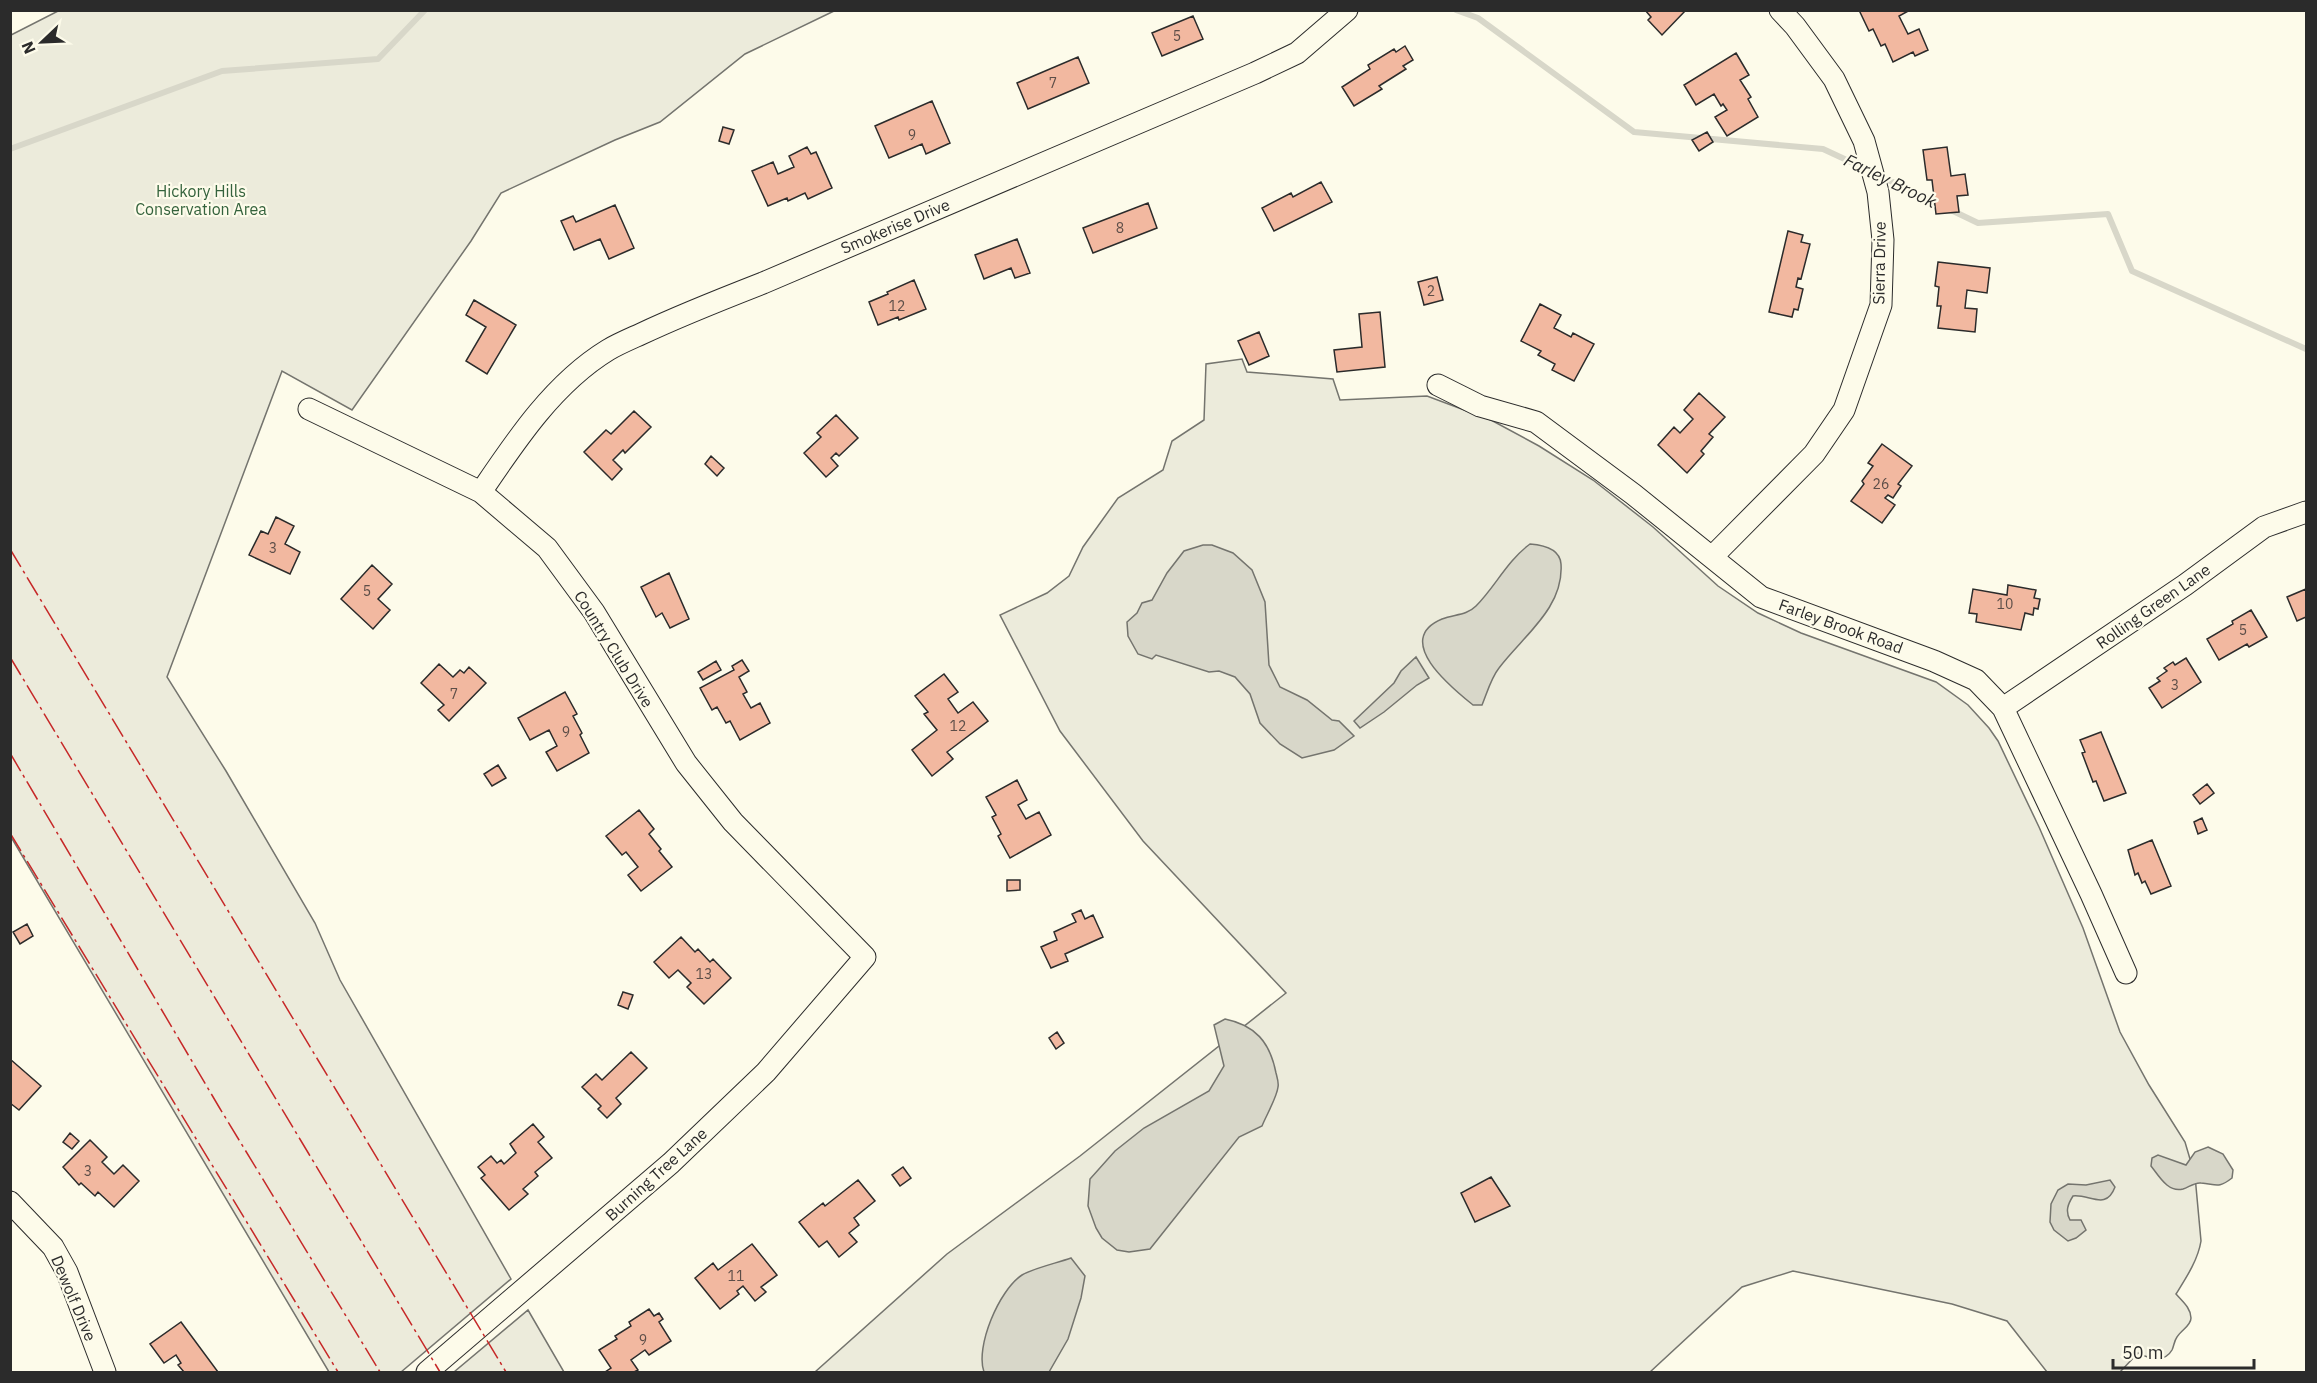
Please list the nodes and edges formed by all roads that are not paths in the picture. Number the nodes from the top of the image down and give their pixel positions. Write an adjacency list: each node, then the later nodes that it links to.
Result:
1 (1347, 10): 5 (street, Smokerise Drive)
2 (1780, 10): 7 (street, Sierra Drive)
3 (1438, 385): 7 (street, Farley Brook Road)
4 (309, 409): 5 (street, Country Club Drive)
5 (482, 492): 9 (street, Country Club Drive)
6 (2307, 512): 8 (street, Rolling Green Lane)
7 (1712, 557): 8 (street, Farley Brook Road)
8 (2003, 708): 10 (street, Farley Brook Road)
9 (865, 957): 13 (street, Burning Tree Lane)
10 (2126, 973)
11 (10, 1203): 12 (street, Dewolf Drive)
12 (105, 1372)
13 (428, 1372)

